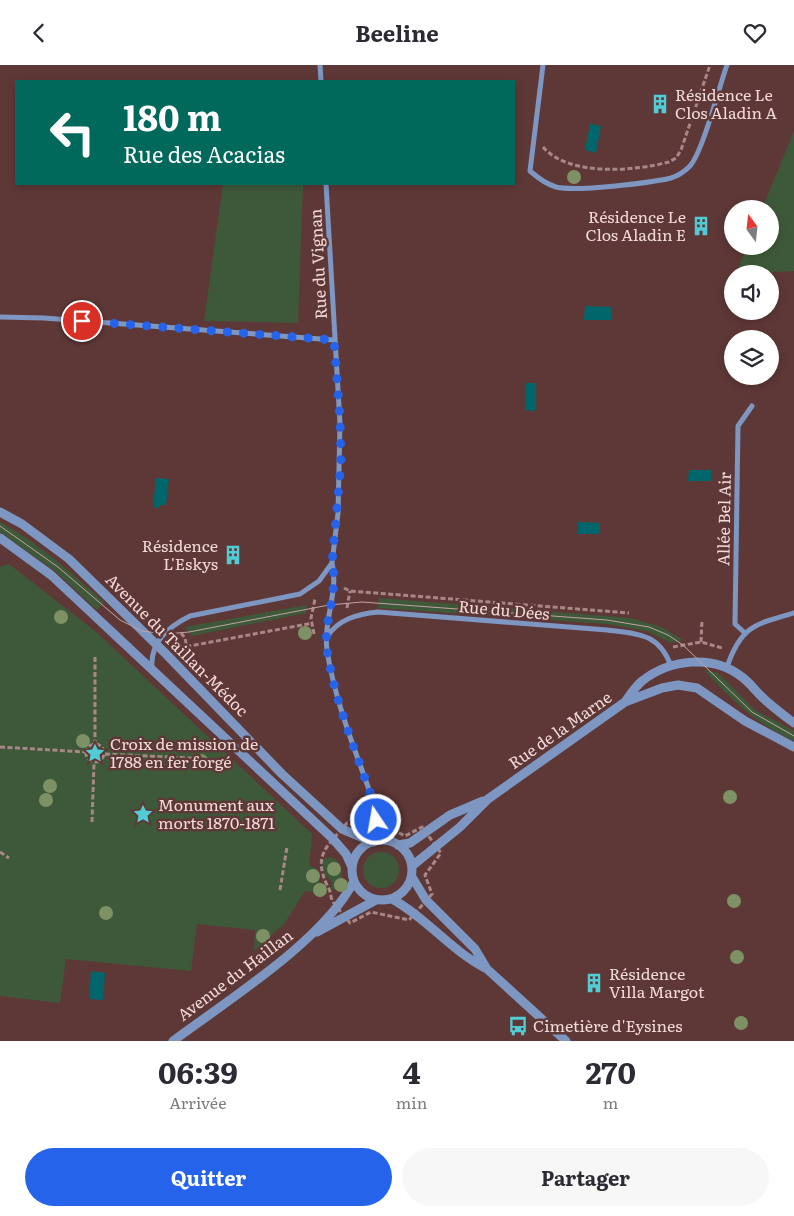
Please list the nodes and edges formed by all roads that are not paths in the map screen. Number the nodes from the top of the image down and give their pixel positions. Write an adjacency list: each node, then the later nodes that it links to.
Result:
1 (320, 65): 4 (street)
2 (543, 65): 3 (street)
3 (726, 65)
4 (321, 80)
5 (326, 185): 7 (street, Rue du Vignan)
6 (0, 317): 7 (street)
7 (334, 340): 11 (street, Rue du Vignan)
8 (752, 406): 13 (street, Allée Bel Air)
9 (0, 512): 15 (street, Avenue du Taillan-Médoc)
10 (0, 538): 18 (street, Avenue du Taillan-Médoc)
11 (332, 563): 14 (street, Rue du Vignan); 15 (street)
12 (794, 613): 13 (street)
13 (745, 633): 17 (street)
14 (326, 637): 16 (street, Rue du Dées); 23 (street, Rue du Vignan)
15 (155, 643): 18 (street); 24 (street, Avenue du Taillan-Médoc)
16 (671, 666): 17 (street, Rue de la Marne); 19 (street, Rue de la Marne)
17 (727, 667): 20 (street)
18 (152, 668): 26 (street, Avenue du Taillan-Médoc)
19 (624, 702): 21 (street); 22 (street, Rue de la Marne)
20 (794, 723)
21 (794, 747)
22 (488, 799): 25 (street, Rue de la Marne); 27 (street, Rue de la Marne)
23 (389, 841): 24 (street); 25 (street)
24 (373, 842): 26 (street)
25 (398, 845): 27 (street)
26 (352, 867): 29 (street)
27 (412, 867): 28 (street)
28 (412, 877): 30 (street); 33 (street)
29 (354, 881): 31 (street); 32 (street, Avenue du Haillan)
30 (392, 899): 31 (street); 33 (street)
31 (376, 900): 32 (street, Avenue du Haillan)
32 (315, 933): 34 (street, Avenue du Haillan)
33 (487, 969): 35 (street)
34 (173, 1041)
35 (566, 1041)

